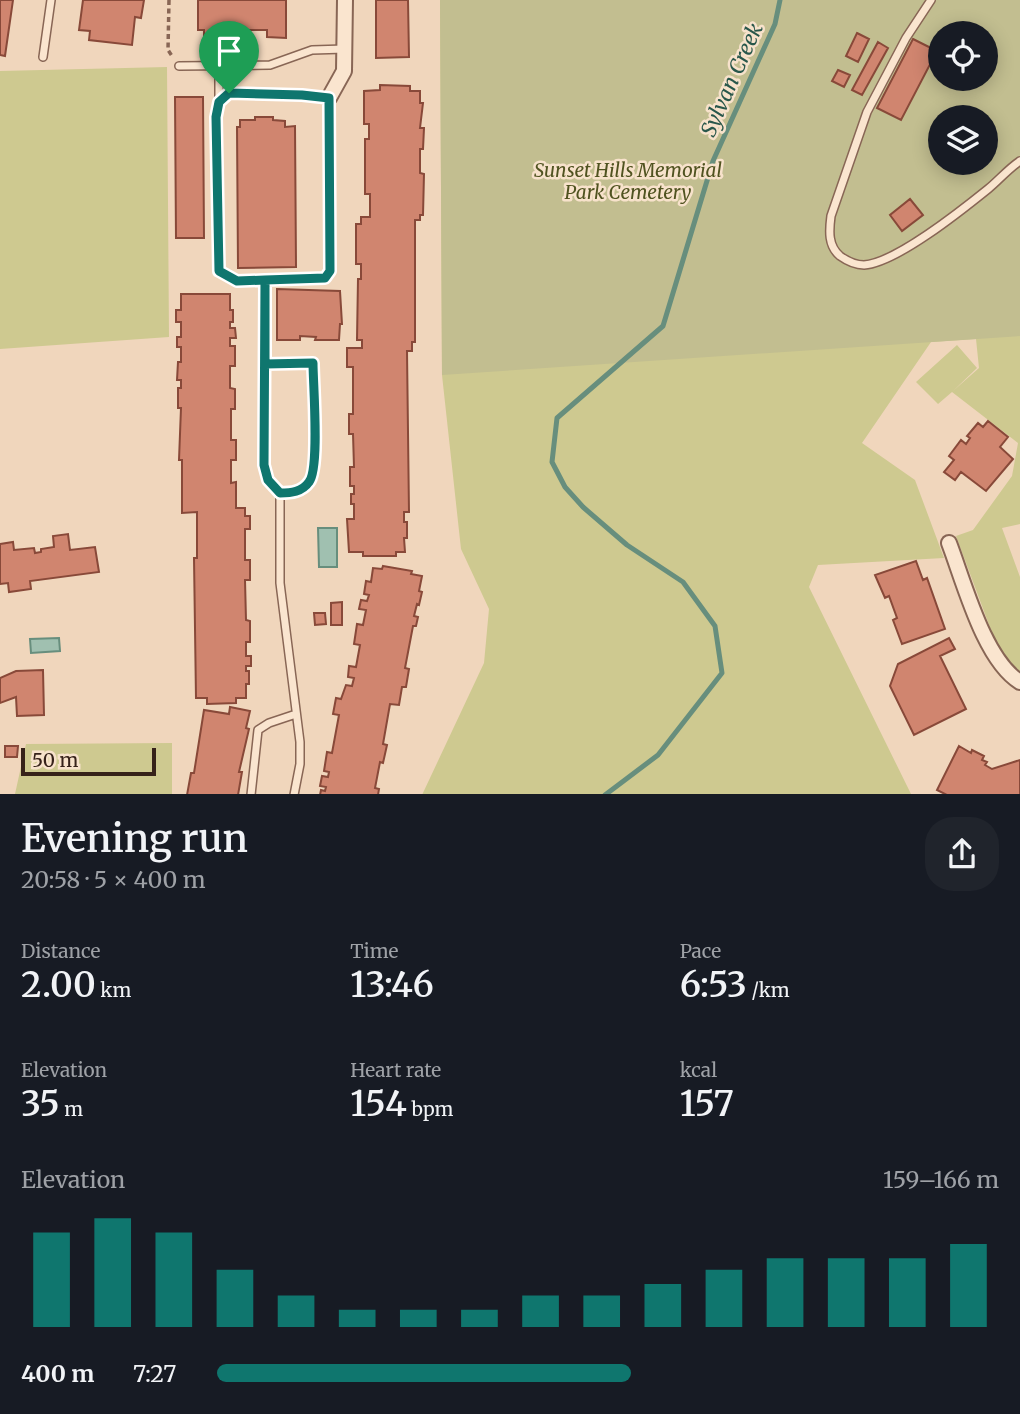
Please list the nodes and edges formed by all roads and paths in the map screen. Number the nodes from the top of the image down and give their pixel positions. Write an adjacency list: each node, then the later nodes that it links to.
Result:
1 (51, 0): 6 (lane)
2 (169, 0): 7 (path)
3 (345, 0): 5 (street)
4 (931, 0): 11 (lane)
5 (345, 49): 8 (lane); 9 (street)
6 (43, 57)
7 (179, 66): 8 (lane)
8 (219, 66): 10 (lane)
9 (329, 98): 10 (lane); 12 (lane)
10 (219, 102): 12 (lane)
11 (1020, 161)
12 (265, 280): 13 (lane)
13 (265, 364): 14 (lane); 14 (lane)
14 (280, 493): 17 (lane)
15 (950, 543): 16 (street)
16 (1020, 682)
17 (296, 714): 18 (lane); 19 (lane)
18 (251, 794)
19 (294, 794)

